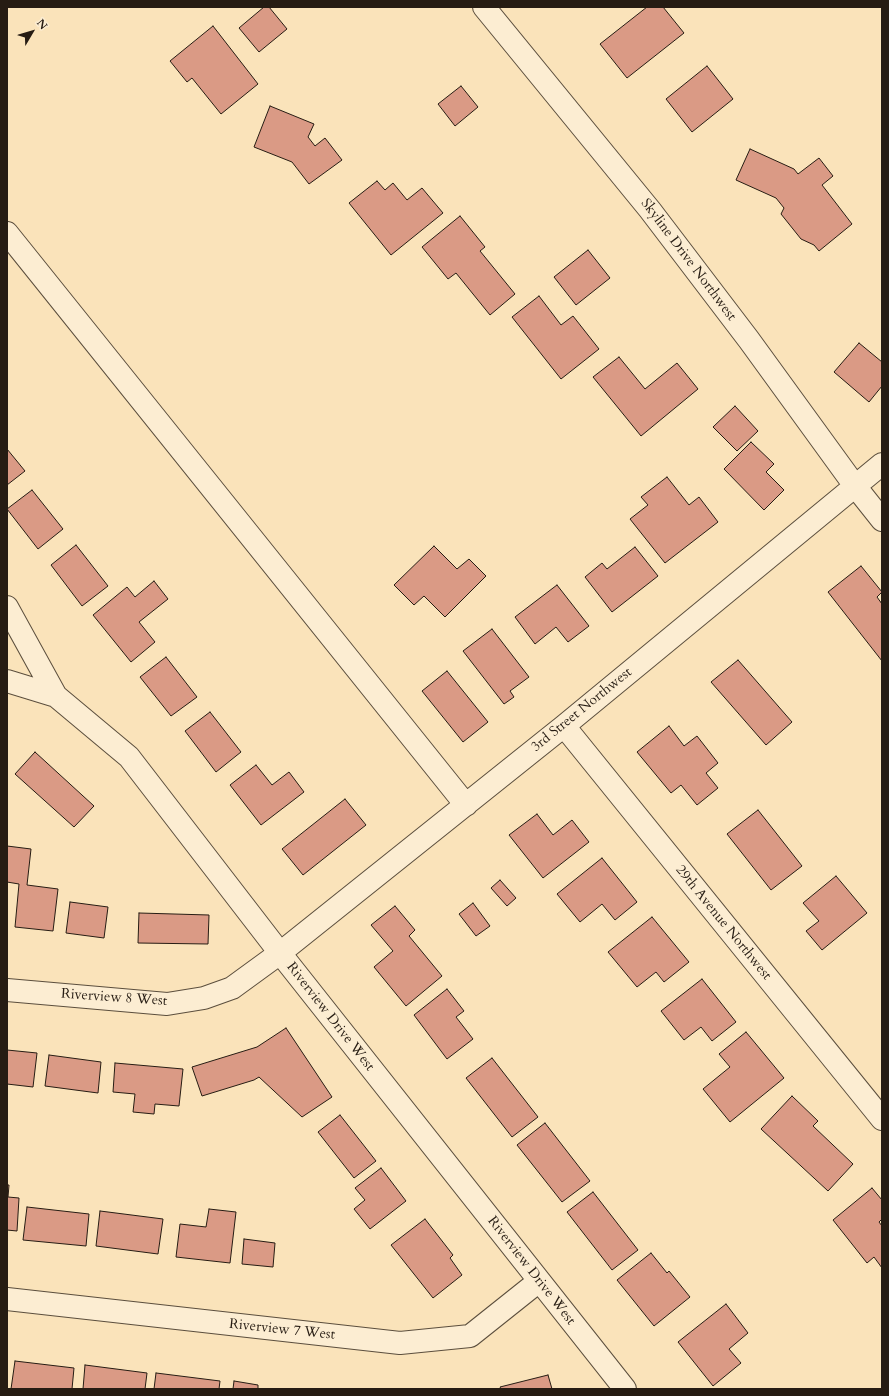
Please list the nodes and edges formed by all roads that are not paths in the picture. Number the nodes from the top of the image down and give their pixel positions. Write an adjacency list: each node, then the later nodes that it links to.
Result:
1 (484, 7): 4 (street, Skyline Drive Northwest)
2 (7, 233): 10 (street)
3 (882, 464): 4 (street, 3rd Street Northwest)
4 (855, 486): 5 (street, Skyline Drive Northwest); 9 (street, 3rd Street Northwest)
5 (882, 520)
6 (7, 606): 8 (street)
7 (7, 681): 8 (street, Riverview Drive West)
8 (56, 696): 11 (street, Riverview Drive West)
9 (564, 726): 10 (street, 3rd Street Northwest); 13 (street, 29th Avenue Northwest)
10 (466, 805): 11 (street, 3rd Street Northwest)
11 (280, 953): 12 (street, Riverview 8 West); 14 (street, Riverview Drive West)
12 (7, 990)
13 (882, 1119)
14 (539, 1281): 15 (street, Riverview 7 West); 16 (street, Riverview Drive West)
15 (7, 1299)
16 (625, 1389)

